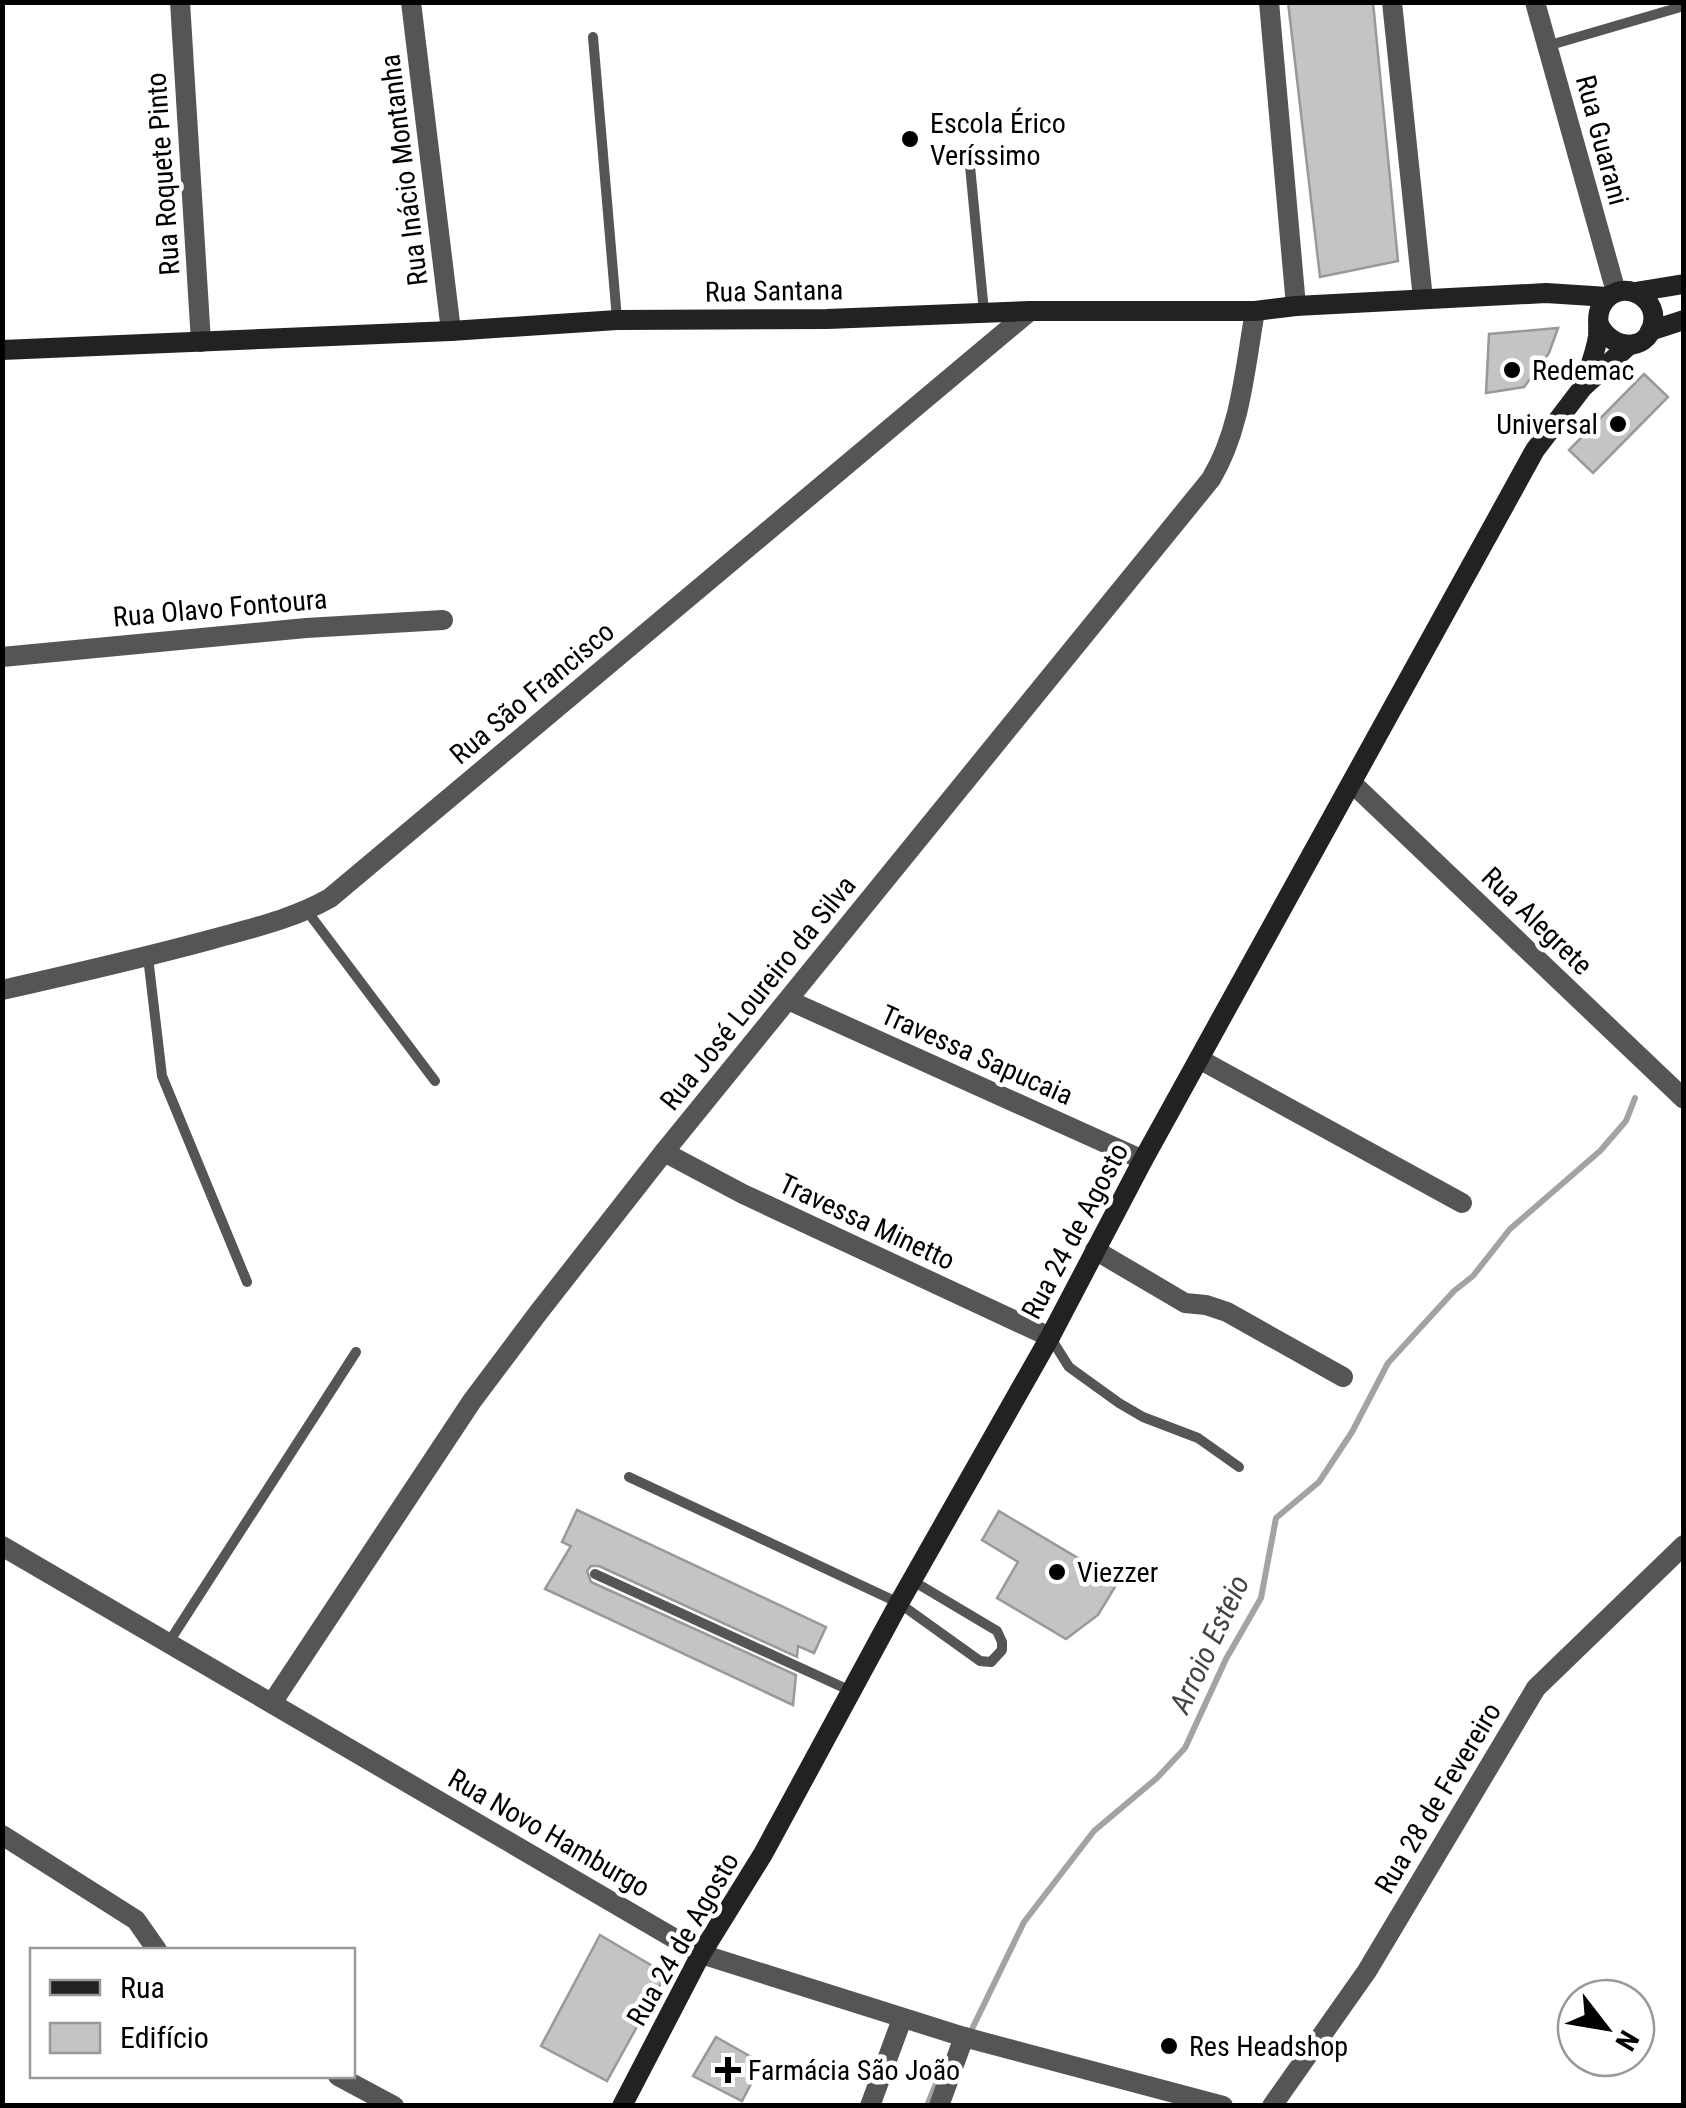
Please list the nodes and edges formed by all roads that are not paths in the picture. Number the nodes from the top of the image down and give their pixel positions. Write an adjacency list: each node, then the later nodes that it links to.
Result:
1 (180, 2): 21 (street, Rua Roquete Pinto)
2 (411, 2): 19 (street, Rua Inácio Montanha)
3 (1269, 2): 13 (street)
4 (1392, 2): 11 (street)
5 (1535, 2): 8 (street, Rua Guarani)
6 (1684, 6): 8 (lane)
7 (592, 37): 17 (lane)
8 (1547, 46): 12 (street, Rua Guarani)
9 (970, 166): 16 (lane)
10 (1684, 284): 12 (main road)
11 (1423, 299): 12 (main road, Rua Santana); 13 (main road, Rua Santana)
12 (1611, 303): 20 (main road); 22 (main road); 24 (main road, Rua 24 de Agosto)
13 (1296, 306): 15 (main road, Rua Santana)
14 (1030, 311): 15 (main road, Rua Santana); 16 (main road, Rua Santana); 28 (street, Rua São Francisco)
15 (1255, 311): 31 (street, Rua José Loureiro da Silva)
16 (984, 312): 17 (main road, Rua Santana)
17 (617, 320): 19 (main road, Rua Santana)
18 (1684, 320): 20 (main road)
19 (451, 331): 21 (main road, Rua Santana)
20 (1650, 332): 22 (main road, Rua 24 de Agosto)
21 (201, 342): 23 (main road, Rua Santana)
22 (1628, 346): 24 (main road, Rua 24 de Agosto)
23 (2, 350)
24 (1583, 387): 27 (main road, Rua 24 de Agosto)
25 (443, 620): 26 (street, Rua Olavo Fontoura)
26 (2, 658)
27 (1352, 782): 32 (main road, Rua 24 de Agosto); 34 (street, Rua Alegrete)
28 (307, 911): 29 (street, Rua São Francisco); 33 (lane)
29 (148, 957): 30 (street, Rua São Francisco); 39 (lane)
30 (2, 990)
31 (788, 1000): 35 (street, Rua José Loureiro da Silva); 36 (street, Travessa Sapucaia)
32 (1199, 1060): 36 (main road, Rua 24 de Agosto); 37 (street)
33 (435, 1082)
34 (1684, 1099)
35 (664, 1152): 40 (street, Travessa Minetto); 52 (street, Rua José Loureiro da Silva)
36 (1143, 1160): 38 (main road, Rua 24 de Agosto)
37 (1462, 1203)
38 (1095, 1250): 40 (main road, Rua 24 de Agosto); 42 (street)
39 (247, 1282)
40 (1050, 1337): 43 (lane); 48 (main road, Rua 24 de Agosto)
41 (356, 1352): 50 (lane)
42 (1342, 1378)
43 (1239, 1467)
44 (629, 1477): 49 (lane)
45 (1684, 1545): 64 (street, Rua 28 de Fevereiro)
46 (2, 1546): 50 (street, Rua Novo Hamburgo)
47 (594, 1574): 51 (lane)
48 (913, 1581): 49 (main road, Rua 24 de Agosto); 49 (lane)
49 (899, 1603): 51 (main road, Rua 24 de Agosto)
50 (169, 1642): 52 (street, Rua Novo Hamburgo)
51 (852, 1692): 55 (main road, Rua 24 de Agosto)
52 (272, 1702): 55 (street, Rua Novo Hamburgo)
53 (2, 1836): 54 (street)
54 (156, 1948)
55 (702, 1954): 56 (street, Rua Novo Hamburgo); 60 (main road, Rua 24 de Agosto)
56 (902, 2018): 57 (street, Rua Novo Hamburgo); 61 (street)
57 (964, 2037): 62 (street); 63 (street, Rua Novo Hamburgo)
58 (342, 2078): 59 (street)
59 (394, 2106)
60 (622, 2106)
61 (870, 2106)
62 (939, 2106)
63 (1224, 2106)
64 (1272, 2106)

